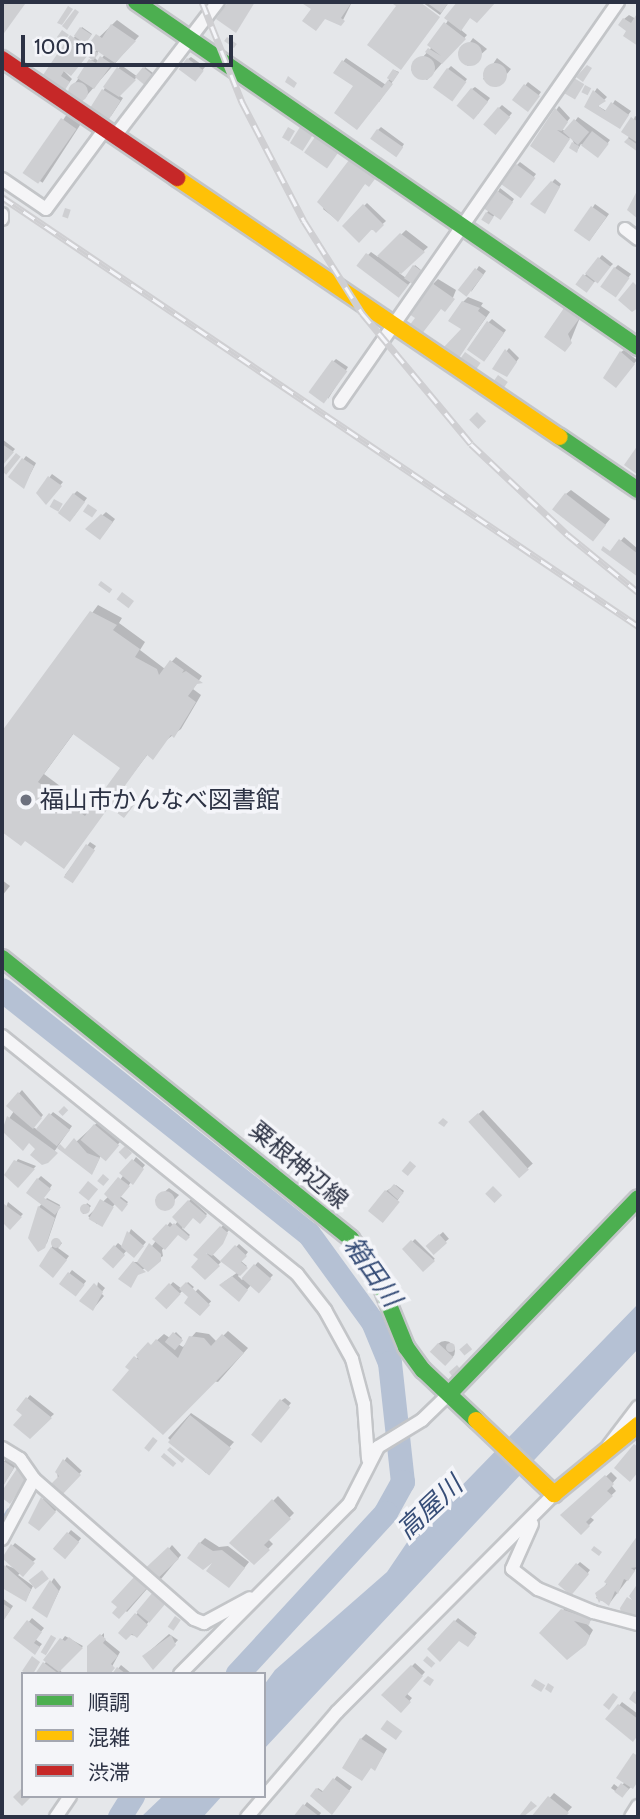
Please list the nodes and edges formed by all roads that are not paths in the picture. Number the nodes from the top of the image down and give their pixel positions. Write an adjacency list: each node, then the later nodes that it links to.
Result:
1 (136, 2): 4 (street)
2 (618, 2): 8 (street)
3 (216, 3): 4 (street)
4 (191, 39): 6 (street); 8 (street)
5 (2, 59): 6 (street)
6 (110, 132): 7 (street); 11 (street)
7 (2, 179)
8 (461, 225): 11 (street); 12 (street)
9 (625, 229): 10 (street)
10 (638, 239)
11 (392, 324): 13 (street); 14 (street)
12 (638, 347)
13 (340, 402)
14 (638, 490)
15 (2, 958): 18 (street, 粟根神辺線)
16 (2, 1036): 23 (street)
17 (638, 1198): 18 (street)
18 (453, 1398): 23 (street); 25 (street, 粟根神辺線)
19 (638, 1406): 21 (street)
20 (638, 1425): 21 (street)
21 (608, 1446): 25 (street)
22 (2, 1448): 24 (street)
23 (368, 1459): 28 (street)
24 (34, 1479): 27 (street); 28 (street)
25 (552, 1492): 26 (street)
26 (538, 1512): 29 (street); 31 (street)
27 (2, 1539)
28 (254, 1596): 30 (street)
29 (638, 1624)
30 (182, 1672)
31 (266, 1795)
32 (69, 1798): 35 (street)
33 (263, 1798): 36 (street)
34 (638, 1806): 37 (street)
35 (56, 1817)
36 (247, 1817)
37 (631, 1817)

